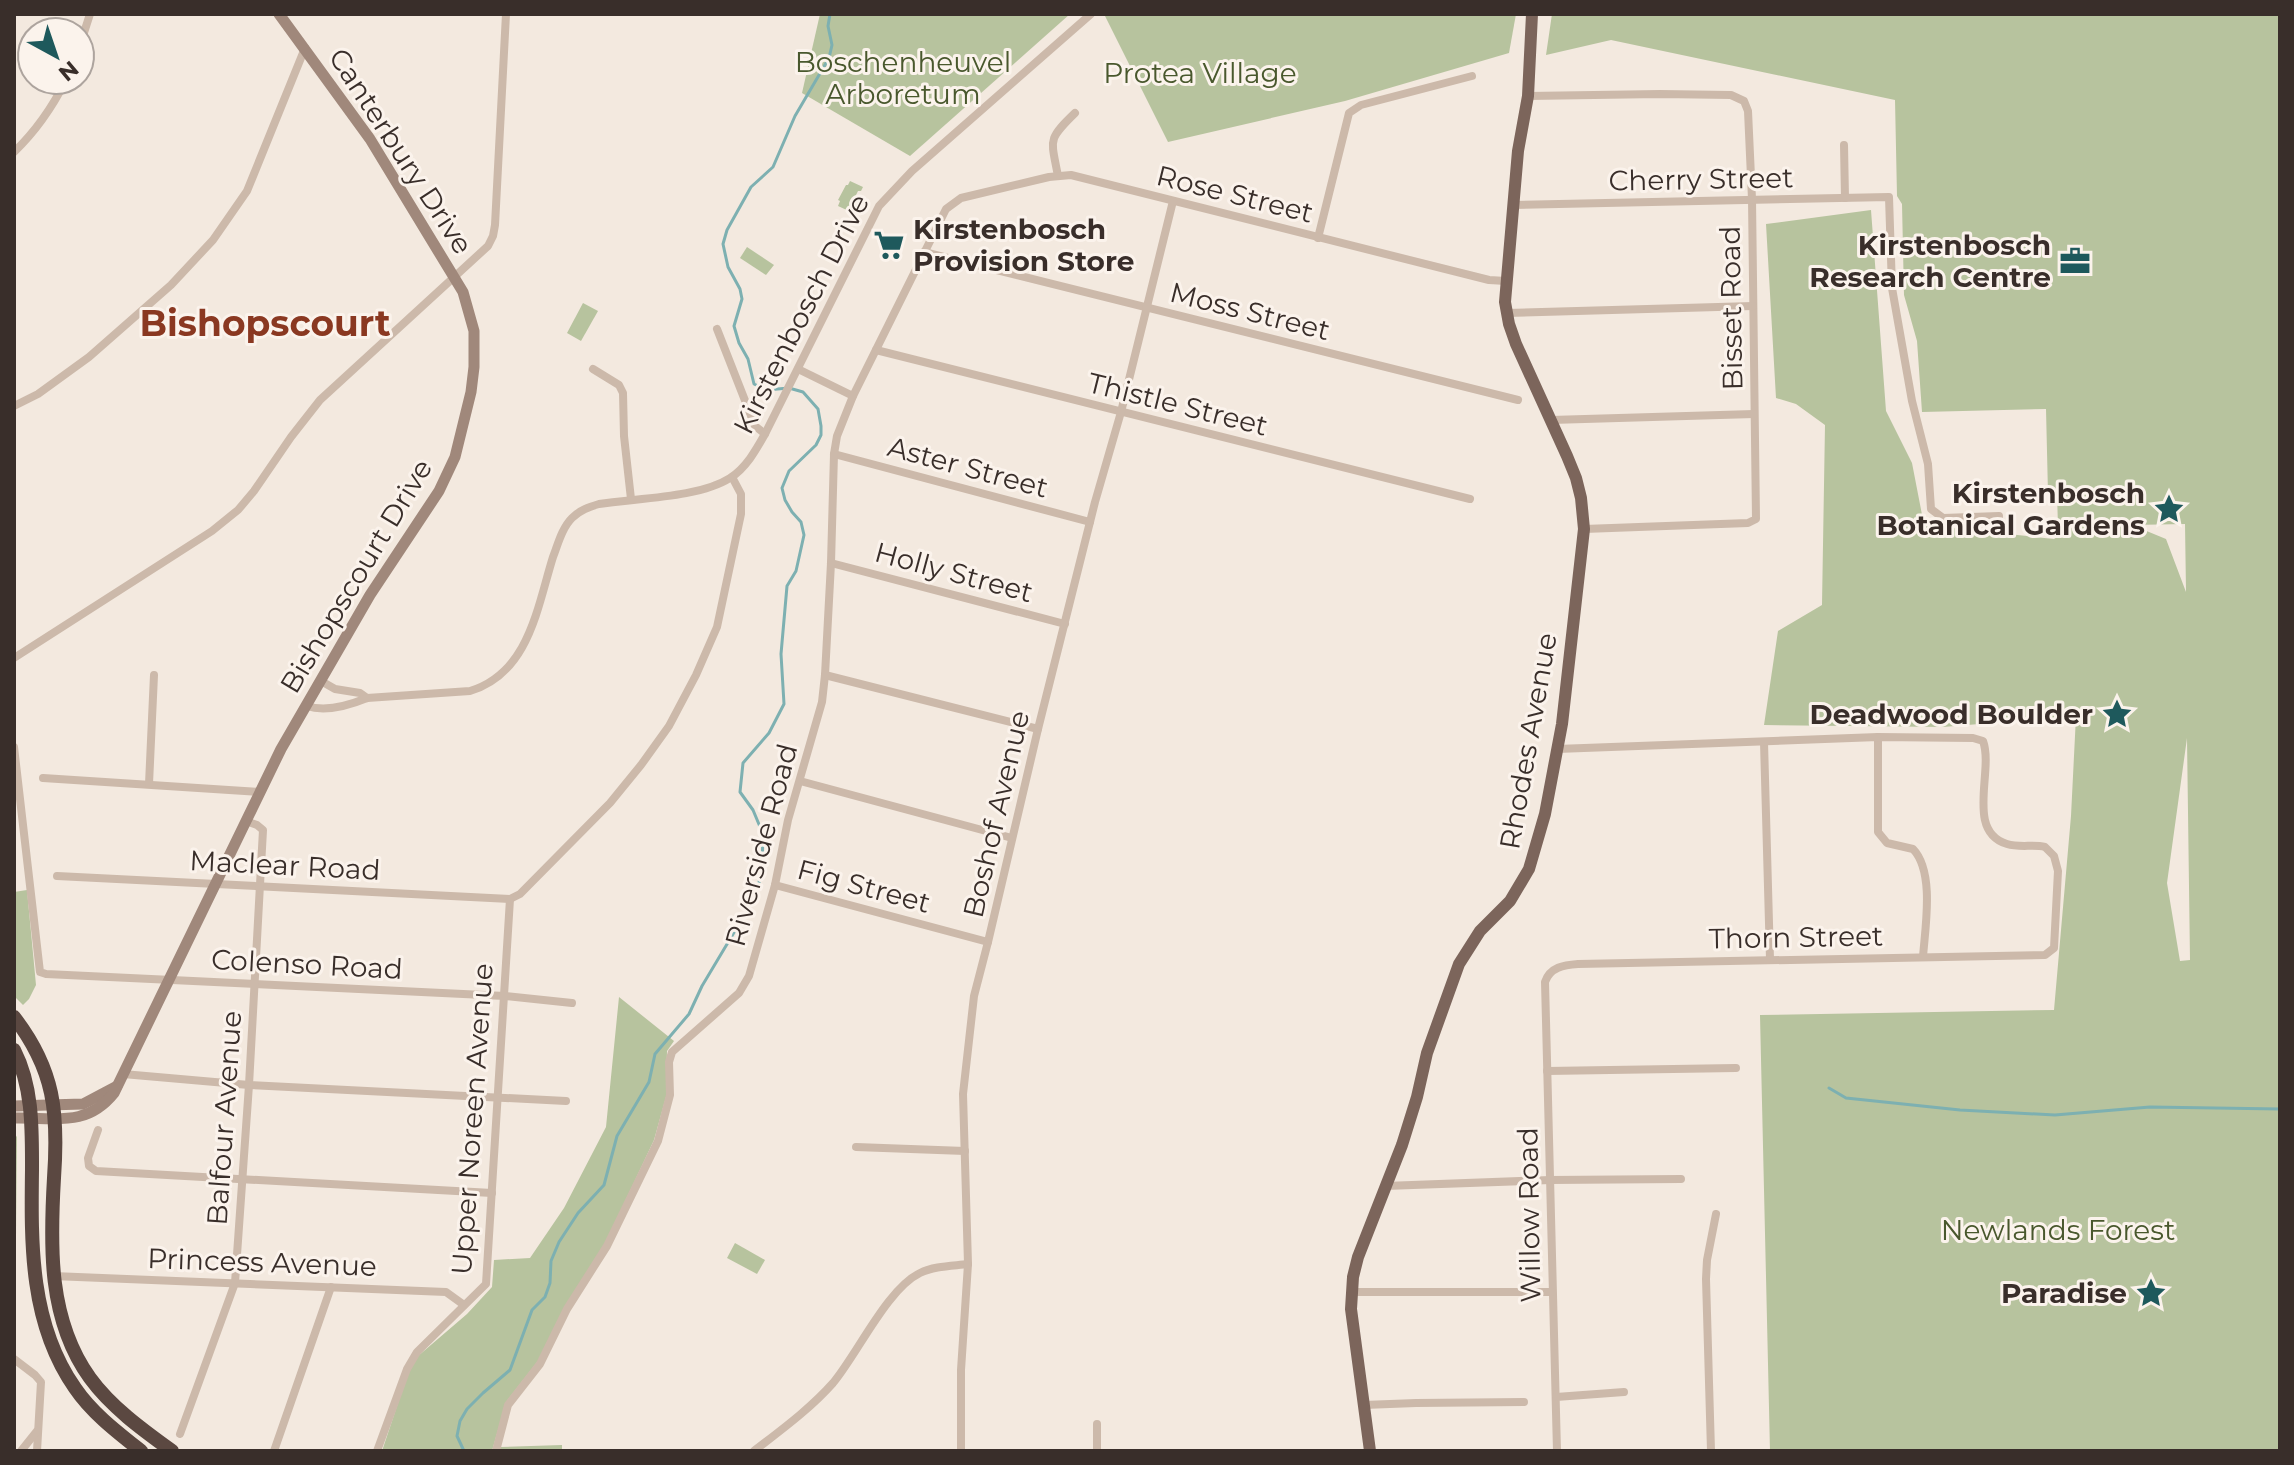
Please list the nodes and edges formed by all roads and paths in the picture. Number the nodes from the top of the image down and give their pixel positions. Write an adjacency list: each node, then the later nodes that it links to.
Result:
1 (279, 14): 5 (street, Canterbury Drive)
2 (506, 14): 20 (street)
3 (1091, 14): 28 (street, Kirstenbosch Drive)
4 (1532, 14): 8 (main road, Rhodes Avenue)
5 (305, 48): 20 (street, Canterbury Drive); 31 (street)
6 (1472, 76): 18 (street)
7 (58, 96): 11 (street)
8 (1528, 96): 14 (street, Bisset Road); 17 (main road, Rhodes Avenue)
9 (1075, 113): 12 (street)
10 (1844, 145): 13 (street)
11 (14, 152)
12 (1058, 176): 15 (street, Rose Street); 16 (street, Rose Street)
13 (1845, 198): 14 (street, Cherry Street); 40 (street, Cherry Street)
14 (1752, 199): 17 (street, Cherry Street); 22 (street, Bisset Road)
15 (1173, 201): 18 (street, Rose Street); 23 (street, Boshof Avenue)
16 (954, 202): 19 (street, Riverside Road)
17 (1513, 205): 21 (main road, Rhodes Avenue)
18 (1318, 238): 21 (street, Rose Street)
19 (924, 252): 23 (street, Moss Street); 26 (street, Riverside Road)
20 (454, 277): 45 (street); 48 (street, Bishopscourt Drive)
21 (1506, 281): 24 (main road, Rhodes Avenue)
22 (1753, 306): 24 (street); 33 (street, Bisset Road)
23 (1146, 308): 30 (street, Moss Street); 32 (street, Boshof Avenue)
24 (1506, 313): 34 (main road, Rhodes Avenue)
25 (717, 329): 35 (street)
26 (876, 350): 29 (street, Riverside Road); 32 (street, Thistle Street)
27 (593, 369): 38 (street)
28 (796, 373): 29 (street); 35 (street, Kirstenbosch Drive)
29 (853, 396): 36 (street, Riverside Road)
30 (1518, 400)
31 (14, 406)
32 (1121, 412): 39 (street, Thistle Street); 41 (street, Boshof Avenue)
33 (1754, 414): 34 (street); 42 (street, Bisset Road)
34 (1551, 420): 42 (main road, Rhodes Avenue)
35 (765, 434): 37 (street, Kirstenbosch Drive)
36 (834, 454): 41 (street, Aster Street); 43 (street, Riverside Road)
37 (732, 477): 38 (street, Kirstenbosch Drive); 66 (street)
38 (631, 499): 49 (street, Kirstenbosch Drive)
39 (1470, 499)
40 (1999, 516)
41 (1090, 522): 44 (street, Boshof Avenue)
42 (1584, 529): 55 (main road, Rhodes Avenue)
43 (831, 563): 44 (street, Holly Street); 47 (street, Riverside Road)
44 (1065, 624): 51 (street, Boshof Avenue)
45 (14, 658)
46 (154, 675): 58 (street)
47 (825, 675): 51 (street); 57 (street, Riverside Road)
48 (321, 681): 49 (street, Kirstenbosch Drive); 50 (street, Bishopscourt Drive)
49 (367, 698): 50 (street, Kirstenbosch Drive)
50 (307, 706): 59 (street, Bishopscourt Drive)
51 (1038, 729): 61 (street, Boshof Avenue)
52 (1878, 737): 53 (street); 68 (street); 68 (street, Thorn Street)
53 (1764, 742): 55 (street); 69 (street)
54 (14, 747): 71 (street, Colenso Road)
55 (1557, 749): 92 (main road, Rhodes Avenue)
56 (43, 778): 58 (street)
57 (800, 781): 61 (street); 64 (street, Riverside Road)
58 (149, 784): 59 (street)
59 (261, 792): 60 (street, Bishopscourt Drive)
60 (246, 821): 63 (street, Bishopscourt Drive); 65 (street, Balfour Avenue)
61 (1012, 838): 67 (street, Boshof Avenue)
62 (57, 876): 63 (street, Maclear Road)
63 (215, 884): 65 (street, Maclear Road); 71 (street, Bishopscourt Drive)
64 (775, 885): 67 (street, Fig Street); 116 (street, Riverside Road)
65 (260, 886): 66 (street, Maclear Road); 72 (street, Balfour Avenue)
66 (510, 899): 73 (street, Upper Noreen Avenue)
67 (988, 942): 88 (street, Boshof Avenue)
68 (1923, 957): 69 (street, Thorn Street)
69 (1770, 959): 70 (street, Thorn Street)
70 (1546, 977): 78 (street, Willow Road)
71 (169, 980): 72 (street, Colenso Road); 79 (street, Bishopscourt Drive)
72 (254, 984): 73 (street, Colenso Road); 80 (street, Balfour Avenue)
73 (505, 996): 74 (street, Colenso Road); 81 (street, Upper Noreen Avenue)
74 (572, 1003)
75 (14, 1017): 84 (highway)
76 (14, 1050): 83 (highway)
77 (1736, 1068): 78 (street)
78 (1547, 1071): 91 (street, Willow Road)
79 (123, 1074): 80 (street); 84 (street, Bishopscourt Drive)
80 (249, 1085): 81 (street); 89 (street, Balfour Avenue)
81 (497, 1097): 82 (street); 93 (street, Upper Noreen Avenue)
82 (566, 1101)
83 (25, 1110): 84 (street, Bishopscourt Drive); 85 (street, Bishopscourt Drive); 112 (highway)
84 (53, 1112): 96 (highway)
85 (14, 1118)
86 (98, 1130): 89 (street)
87 (856, 1147): 88 (street)
88 (965, 1151): 95 (street, Boshof Avenue)
89 (243, 1179): 93 (street); 97 (street, Balfour Avenue)
90 (1681, 1179): 91 (street)
91 (1550, 1180): 92 (street); 100 (street, Willow Road)
92 (1385, 1186): 99 (main road, Rhodes Avenue)
93 (492, 1193): 101 (street, Upper Noreen Avenue)
94 (1716, 1214): 122 (street)
95 (968, 1264): 117 (street); 118 (street, Boshof Avenue)
96 (53, 1276): 97 (street, Princess Avenue); 113 (highway)
97 (235, 1283): 98 (street, Princess Avenue); 109 (street, Balfour Avenue)
98 (331, 1287): 101 (street, Princess Avenue); 114 (street)
99 (1352, 1292): 100 (street); 106 (main road, Rhodes Avenue)
100 (1552, 1292): 104 (street, Willow Road)
101 (464, 1305): 115 (street, Upper Noreen Avenue)
102 (14, 1359): 108 (street)
103 (1624, 1392): 104 (street)
104 (1556, 1397): 121 (street, Willow Road)
105 (1524, 1402): 106 (street)
106 (1364, 1405): 120 (main road, Rhodes Avenue)
107 (1097, 1424): 119 (street)
108 (37, 1431): 110 (street); 111 (street)
109 (180, 1434)
110 (21, 1451)
111 (37, 1451)
112 (141, 1451)
113 (172, 1451)
114 (274, 1451)
115 (377, 1451)
116 (496, 1451)
117 (754, 1451)
118 (961, 1451)
119 (1097, 1451)
120 (1370, 1451)
121 (1557, 1451)
122 (1711, 1451)

